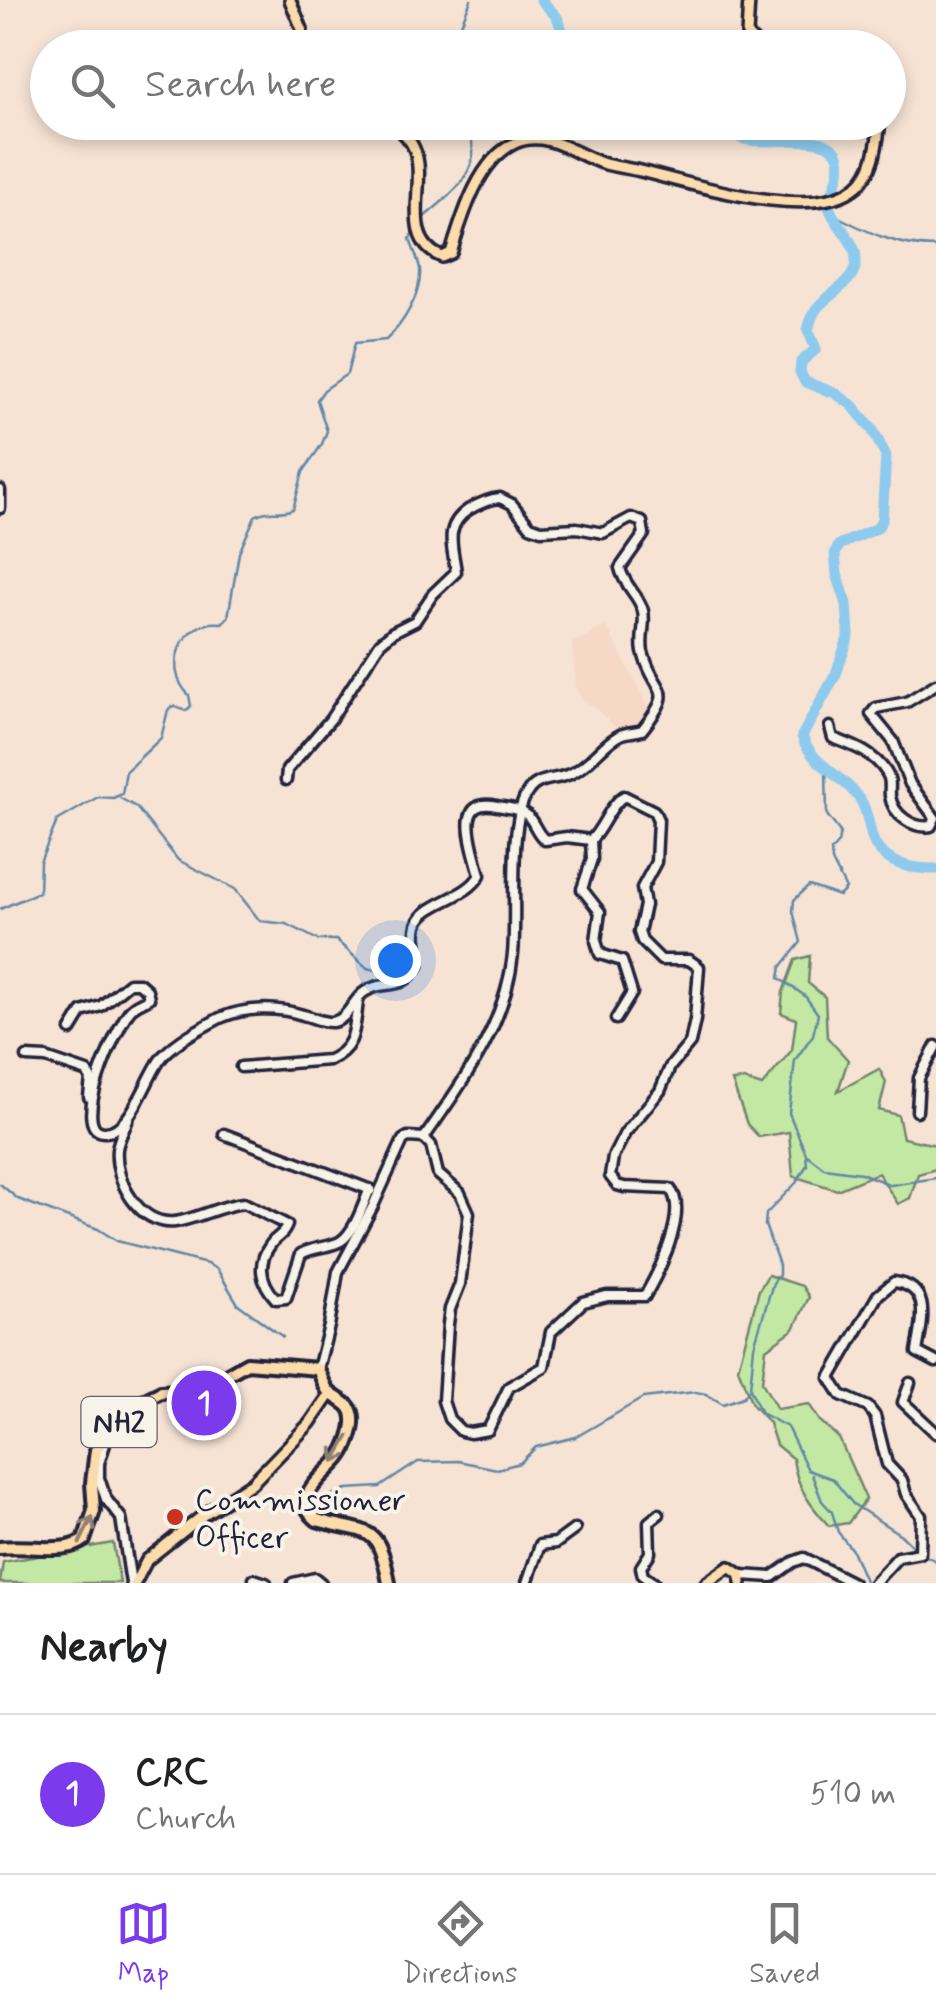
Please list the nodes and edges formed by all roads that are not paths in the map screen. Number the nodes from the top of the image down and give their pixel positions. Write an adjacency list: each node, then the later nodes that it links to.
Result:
1 (290, 0): 3 (main road)
2 (750, 0): 4 (main road)
3 (302, 30)
4 (747, 30)
5 (408, 140): 6 (main road)
6 (534, 140)
7 (544, 140): 8 (main road)
8 (878, 140)
9 (0, 490): 10 (street)
10 (0, 508)
11 (936, 684): 12 (street)
12 (830, 726)
13 (286, 780): 14 (street)
14 (520, 811): 15 (street); 16 (street); 26 (street)
15 (591, 840): 17 (street); 26 (street)
16 (358, 998): 21 (street); 23 (street)
17 (616, 1019)
18 (71, 1030): 24 (street)
19 (936, 1046): 22 (street)
20 (27, 1057): 24 (street)
21 (241, 1067)
22 (917, 1111)
23 (129, 1118): 24 (street); 27 (street)
24 (92, 1121)
25 (224, 1134): 27 (street)
26 (424, 1138): 27 (street)
27 (375, 1191): 29 (street)
28 (936, 1362): 48 (street)
29 (318, 1369): 31 (highway); 32 (highway, NH2)
30 (910, 1383): 33 (street)
31 (330, 1394): 39 (main road); 43 (highway, one-way to 43)
32 (107, 1434): 36 (highway, NH2, one-way to 32); 39 (street)
33 (936, 1434)
34 (659, 1514): 45 (street)
35 (575, 1529): 44 (street)
36 (0, 1548)
37 (254, 1579): 40 (street)
38 (741, 1579): 46 (main road); 47 (street)
39 (133, 1583)
40 (266, 1583)
41 (292, 1583): 42 (street)
42 (321, 1583)
43 (390, 1583)
44 (527, 1583)
45 (654, 1583)
46 (706, 1583)
47 (853, 1583)
48 (874, 1583)

